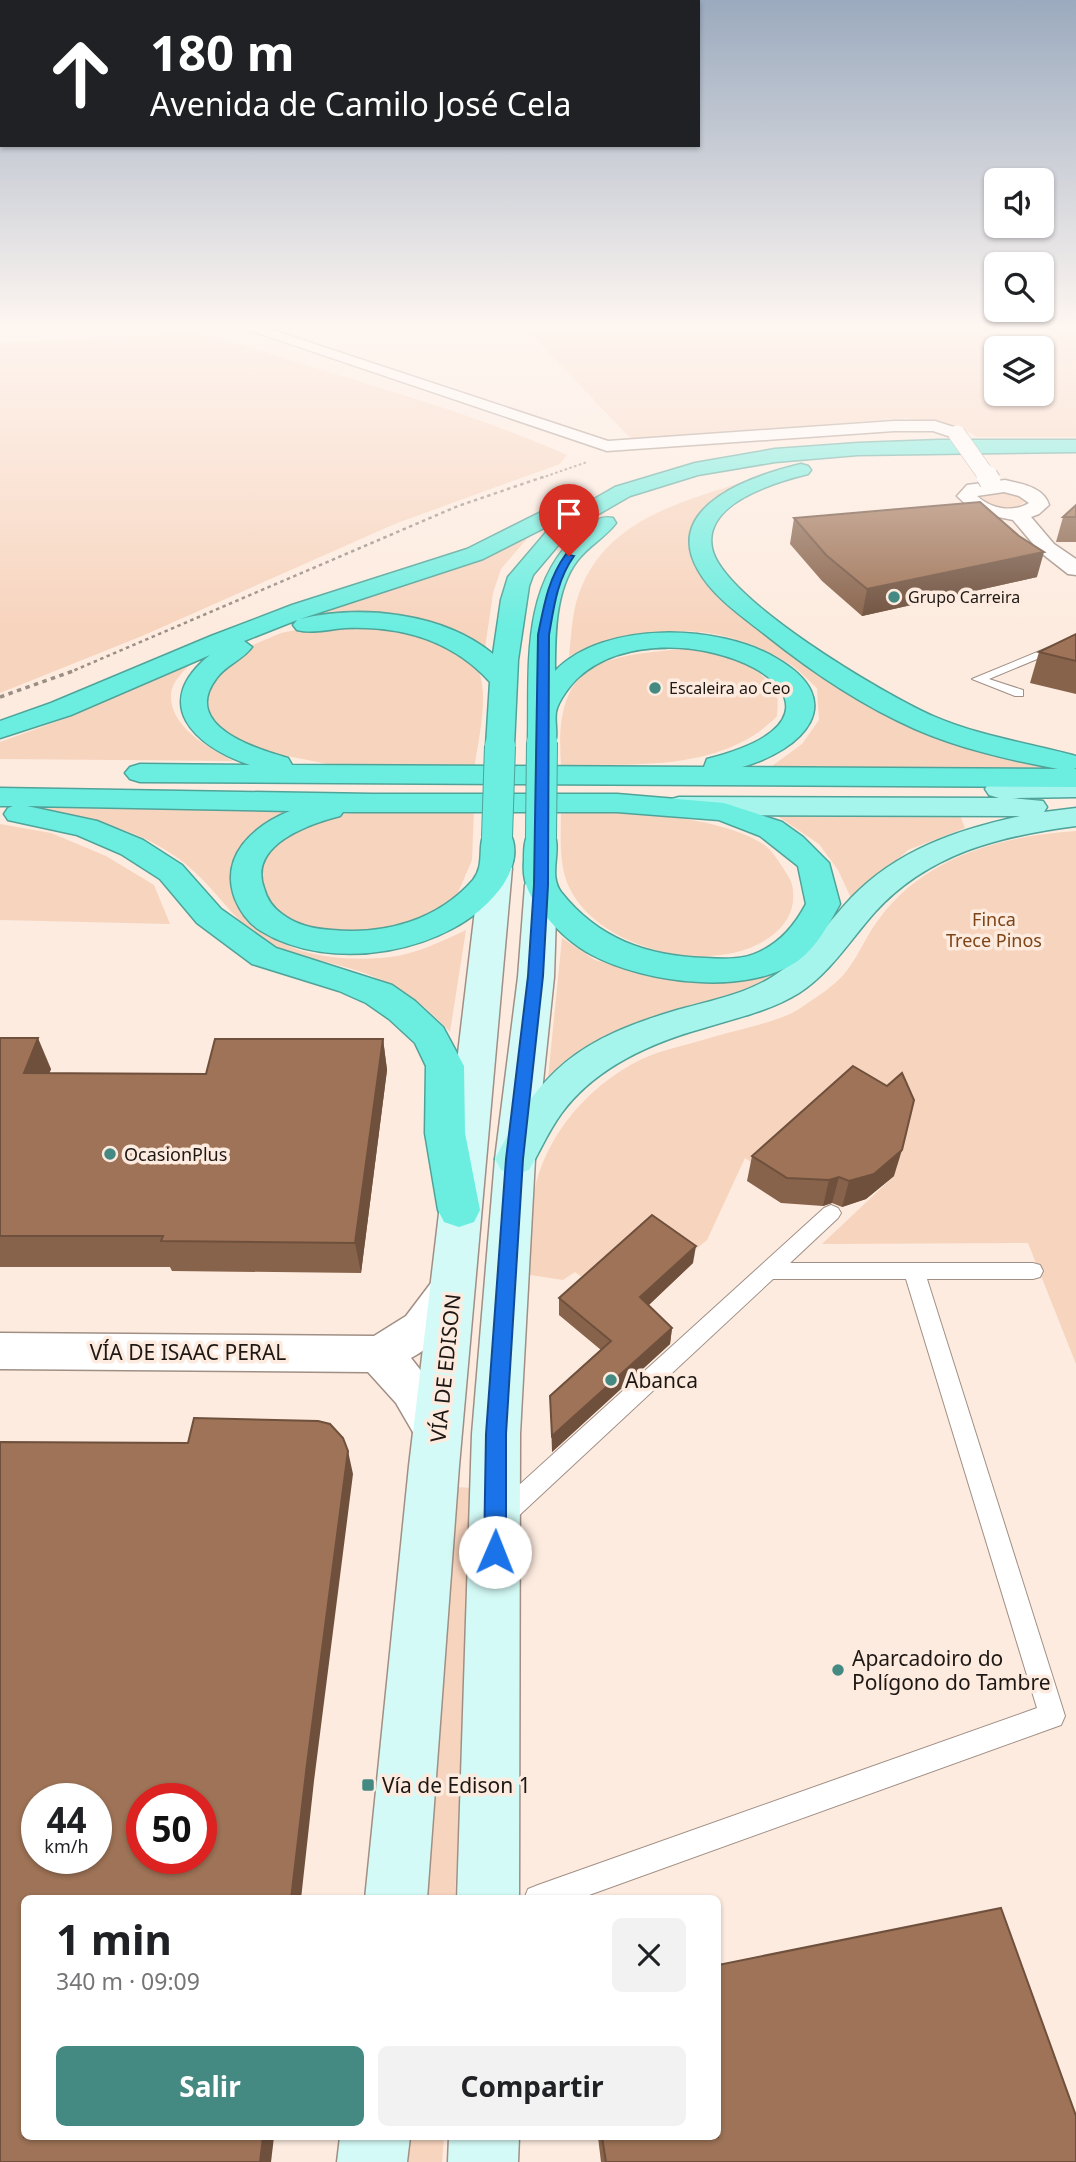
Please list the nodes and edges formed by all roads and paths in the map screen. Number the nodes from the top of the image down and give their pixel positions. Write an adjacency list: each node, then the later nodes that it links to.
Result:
1 (543, 425): 7 (street, bridge)
2 (1076, 446): 6 (highway)
3 (1076, 457): 5 (highway)
4 (595, 460): 13 (path)
5 (816, 463): 14 (highway); 16 (highway)
6 (644, 482): 11 (highway); 15 (highway)
7 (992, 483): 8 (street); 8 (street)
8 (1018, 513): 9 (street)
9 (1076, 569)
10 (1076, 639): 12 (lane)
11 (503, 680): 17 (highway); 30 (highway, bridge)
12 (1019, 693)
13 (0, 697)
14 (543, 709): 22 (highway); 31 (highway, bridge)
15 (0, 730)
16 (1076, 763)
17 (325, 772): 18 (highway); 22 (highway)
18 (0, 774)
19 (1076, 778): 22 (highway)
20 (0, 785): 23 (highway)
21 (1076, 788): 23 (main road)
22 (675, 790): 26 (highway); 27 (main road); 31 (highway)
23 (903, 790): 24 (main road)
24 (1076, 796)
25 (0, 797): 26 (highway)
26 (372, 803): 30 (highway)
27 (1076, 807)
28 (0, 812): 33 (highway)
29 (1076, 817): 32 (main road)
30 (497, 853): 33 (main road, VÍA DE EDISON)
31 (541, 885): 32 (main road)
32 (515, 1159): 42 (main road)
33 (458, 1210): 38 (main road, VÍA DE EDISON)
34 (831, 1213): 36 (lane)
35 (1033, 1270): 37 (lane)
36 (768, 1271): 37 (lane); 42 (lane)
37 (915, 1271): 45 (lane)
38 (454, 1280): 40 (street, VÍA DE ISAAC PERAL); 41 (main road, VÍA DE EDISON)
39 (0, 1351): 40 (street, VÍA DE ISAAC PERAL)
40 (377, 1354): 41 (street)
41 (437, 1432): 43 (main road, VÍA DE EDISON)
42 (496, 1522): 44 (main road)
43 (396, 1895)
44 (488, 1895)
45 (549, 1895)
46 (375, 2140): 48 (main road)
47 (484, 2140): 49 (main road)
48 (372, 2162)
49 (483, 2162)

